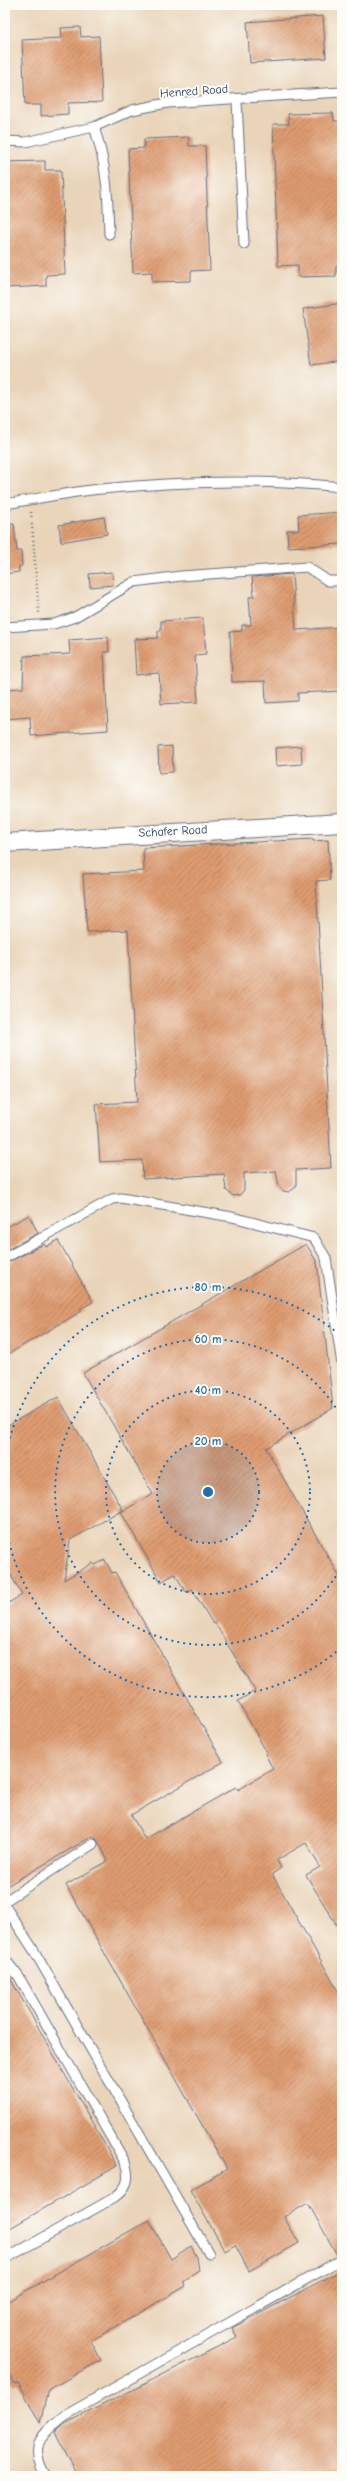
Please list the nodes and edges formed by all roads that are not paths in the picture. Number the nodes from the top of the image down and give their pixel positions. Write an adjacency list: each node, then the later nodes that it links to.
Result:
1 (342, 92): 2 (lane, Henred Road)
2 (238, 100): 3 (lane, Henred Road); 6 (lane)
3 (94, 127): 4 (lane, Henred Road); 5 (lane)
4 (5, 141)
5 (109, 234)
6 (244, 244)
7 (342, 487): 8 (lane)
8 (5, 504)
9 (342, 581): 10 (lane)
10 (5, 627)
11 (342, 823): 12 (street, Schafer Road)
12 (5, 843)
13 (5, 1258): 14 (lane)
14 (342, 1364)
15 (93, 1844): 16 (lane)
16 (5, 1901)
17 (5, 1906): 19 (lane)
18 (5, 1960): 20 (lane)
19 (209, 2254)
20 (5, 2259)
21 (342, 2259): 22 (lane)
22 (46, 2476)

